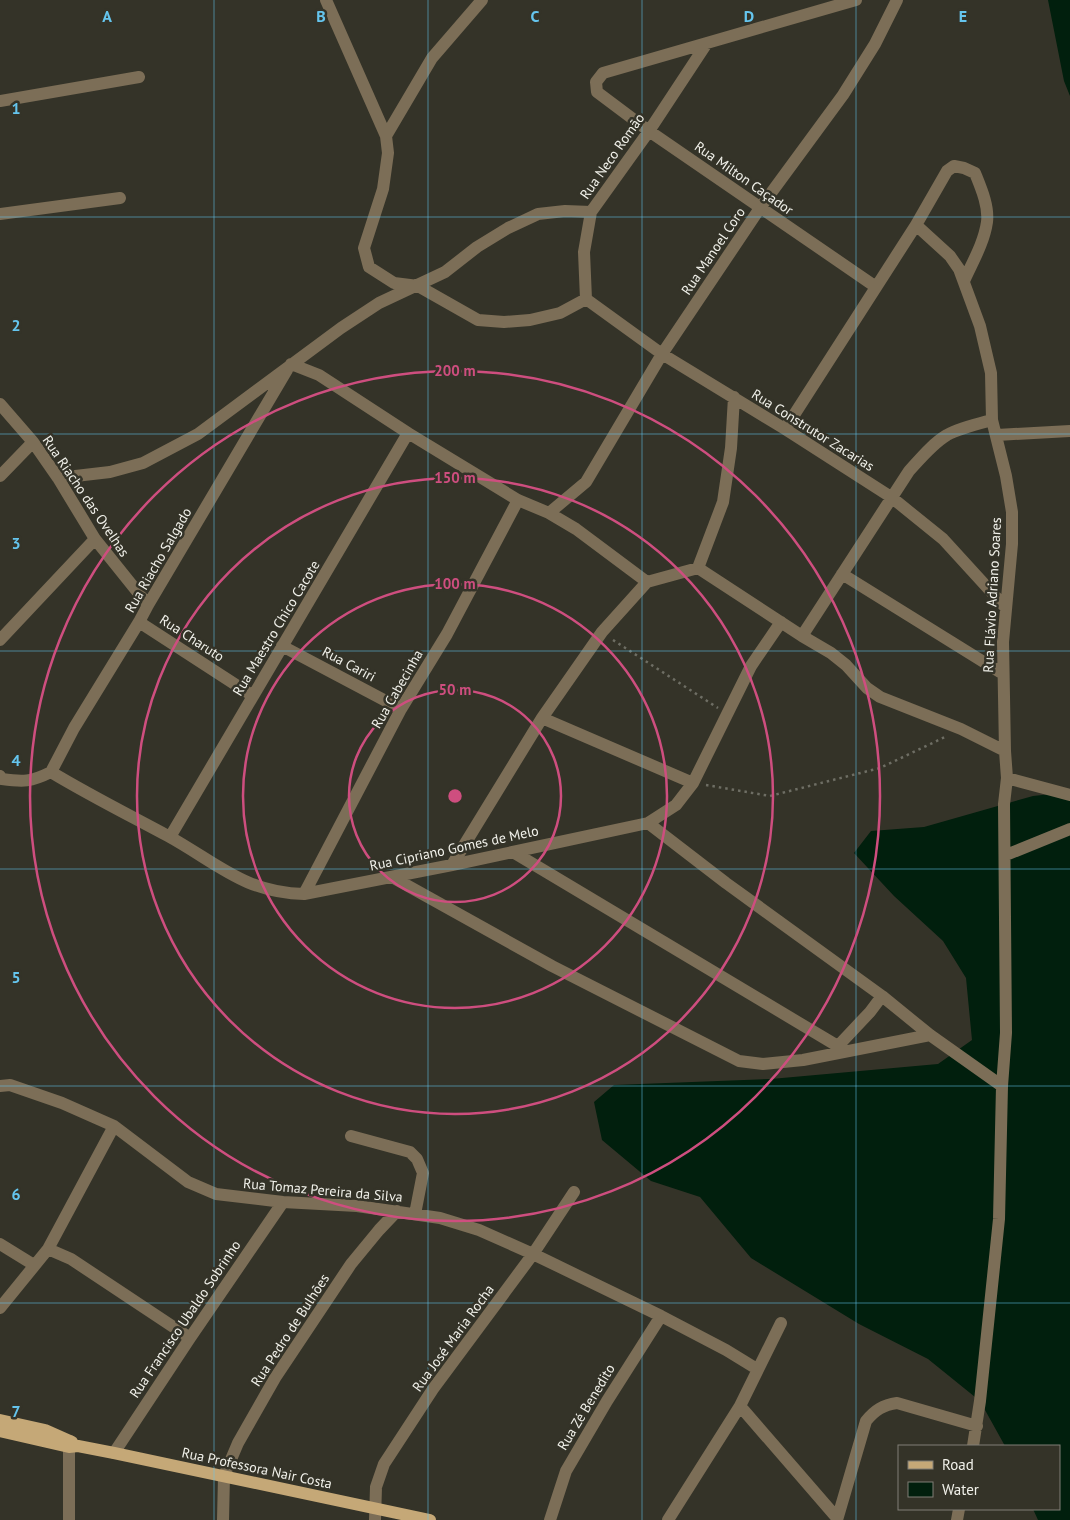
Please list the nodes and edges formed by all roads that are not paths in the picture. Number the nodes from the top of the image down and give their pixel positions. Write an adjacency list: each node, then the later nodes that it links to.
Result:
1 (326, 0): 9 (street)
2 (482, 0): 9 (street)
3 (897, 0): 11 (street, Rua Manoel Coro)
4 (851, 1): 5 (street)
5 (707, 43): 8 (street, Rua Neco Romão); 8 (street, Rua Milton Caçador)
6 (140, 77): 7 (street)
7 (0, 100)
8 (649, 131): 11 (street, Rua Milton Caçador); 12 (street, Rua Neco Romão)
9 (386, 136): 16 (street)
10 (120, 198): 13 (street)
11 (760, 208): 17 (street, Rua Milton Caçador); 19 (street, Rua Manoel Coro)
12 (591, 212): 16 (street); 18 (street, Rua Neco Romão)
13 (0, 214)
14 (916, 226): 15 (street, Rua Flávio Adriano Soares); 15 (street); 17 (street)
15 (964, 282): 23 (street, Rua Flávio Adriano Soares)
16 (418, 286): 18 (street); 20 (street)
17 (876, 287): 24 (street)
18 (586, 299): 19 (street, Rua Construtor Zacarias)
19 (662, 354): 21 (street, Rua Construtor Zacarias); 33 (street, Rua Manoel Coro)
20 (291, 364): 26 (street); 30 (street); 38 (street, Rua Riacho Salgado)
21 (734, 397): 24 (street, Rua Construtor Zacarias); 35 (street)
22 (0, 404): 28 (street, Rua Riacho das Ovelhas)
23 (992, 420): 27 (street, Rua Flávio Adriano Soares); 31 (street)
24 (785, 429): 31 (street, Rua Construtor Zacarias)
25 (1070, 432): 27 (street)
26 (408, 433): 32 (street); 44 (street, Rua Maestro Chico Cacote)
27 (997, 435): 39 (street, Rua Flávio Adriano Soares)
28 (33, 442): 29 (street); 30 (street, Rua Riacho das Ovelhas)
29 (0, 476)
30 (58, 478): 34 (street, Rua Riacho das Ovelhas)
31 (891, 497): 36 (street); 39 (street, Rua Construtor Zacarias)
32 (518, 500): 33 (street); 47 (street, Rua Cabecinha)
33 (549, 513): 37 (street)
34 (95, 539): 38 (street, Rua Riacho das Ovelhas); 43 (street)
35 (698, 568): 37 (street); 41 (street)
36 (842, 574): 42 (street); 45 (street)
37 (647, 582): 48 (street)
38 (148, 605): 40 (street, Rua Riacho Salgado)
39 (1006, 608): 45 (street, Rua Flávio Adriano Soares)
40 (139, 622): 46 (street, Rua Charuto); 50 (street, Rua Riacho Salgado)
41 (780, 622): 42 (street); 53 (street, Rua Cipriano Gomes de Melo)
42 (802, 636): 49 (street)
43 (0, 640)
44 (282, 646): 46 (street, Rua Maestro Chico Cacote); 47 (street, Rua Cariri)
45 (1003, 674): 49 (street, Rua Flávio Adriano Soares)
46 (253, 696): 57 (street, Rua Maestro Chico Cacote)
47 (401, 709): 62 (street, Rua Cabecinha)
48 (542, 718): 53 (street); 60 (street)
49 (1005, 751): 51 (street, Rua Flávio Adriano Soares)
50 (50, 772): 52 (street); 57 (street, Rua Cipriano Gomes de Melo)
51 (1007, 778): 54 (street); 59 (street, Rua Flávio Adriano Soares)
52 (1, 779)
53 (693, 783): 55 (street, Rua Cipriano Gomes de Melo)
54 (1070, 795)
55 (648, 823): 58 (street, Rua Cipriano Gomes de Melo); 63 (street)
56 (1070, 829): 59 (street)
57 (170, 838): 62 (street, Rua Cipriano Gomes de Melo)
58 (513, 852): 60 (street, Rua Cipriano Gomes de Melo); 65 (street)
59 (1006, 855): 67 (street, Rua Flávio Adriano Soares)
60 (452, 865): 61 (street, Rua Cipriano Gomes de Melo)
61 (392, 877): 62 (street, Rua Cipriano Gomes de Melo); 65 (street)
62 (304, 894)
63 (882, 996): 64 (street); 65 (street)
64 (930, 1035): 65 (street); 67 (street)
65 (842, 1049)
66 (0, 1086): 68 (street, Rua Tomaz Pereira da Silva)
67 (1002, 1086): 85 (street, Rua Flávio Adriano Soares)
68 (114, 1126): 71 (street, Rua Tomaz Pereira da Silva); 75 (street)
69 (351, 1136): 73 (street)
70 (574, 1192): 76 (street, Rua José Maria Rocha)
71 (282, 1202): 72 (street, Rua Tomaz Pereira da Silva); 81 (street, Rua Francisco Ubaldo Sobrinho)
72 (397, 1212): 73 (street, Rua Tomaz Pereira da Silva); 90 (street, Rua Pedro de Bulhões)
73 (415, 1214): 76 (street, Rua Tomaz Pereira da Silva)
74 (0, 1244): 77 (street)
75 (48, 1249): 77 (street); 81 (street)
76 (533, 1254): 79 (street, Rua Tomaz Pereira da Silva); 91 (street, Rua José Maria Rocha)
77 (34, 1265): 78 (street)
78 (0, 1308)
79 (661, 1316): 82 (street, Rua Tomaz Pereira da Silva); 96 (street, Rua Zé Benedito)
80 (781, 1323): 82 (street)
81 (190, 1338): 89 (street, Rua Francisco Ubaldo Sobrinho)
82 (757, 1368): 83 (street)
83 (740, 1406): 92 (street); 97 (street)
84 (0, 1420): 87 (main road, Rua Professora Nair Costa)
85 (977, 1426): 88 (street, Rua Flávio Adriano Soares); 92 (street)
86 (0, 1431): 87 (main road, Rua Professora Nair Costa)
87 (72, 1445): 89 (main road, Rua Professora Nair Costa); 93 (street)
88 (973, 1445)
89 (114, 1453): 90 (main road, Rua Professora Nair Costa)
90 (224, 1476): 91 (main road, Rua Professora Nair Costa); 94 (street)
91 (375, 1514): 95 (main road, Rua Professora Nair Costa)
92 (837, 1519)
93 (69, 1520)
94 (223, 1520)
95 (430, 1520)
96 (550, 1520)
97 (668, 1520)

